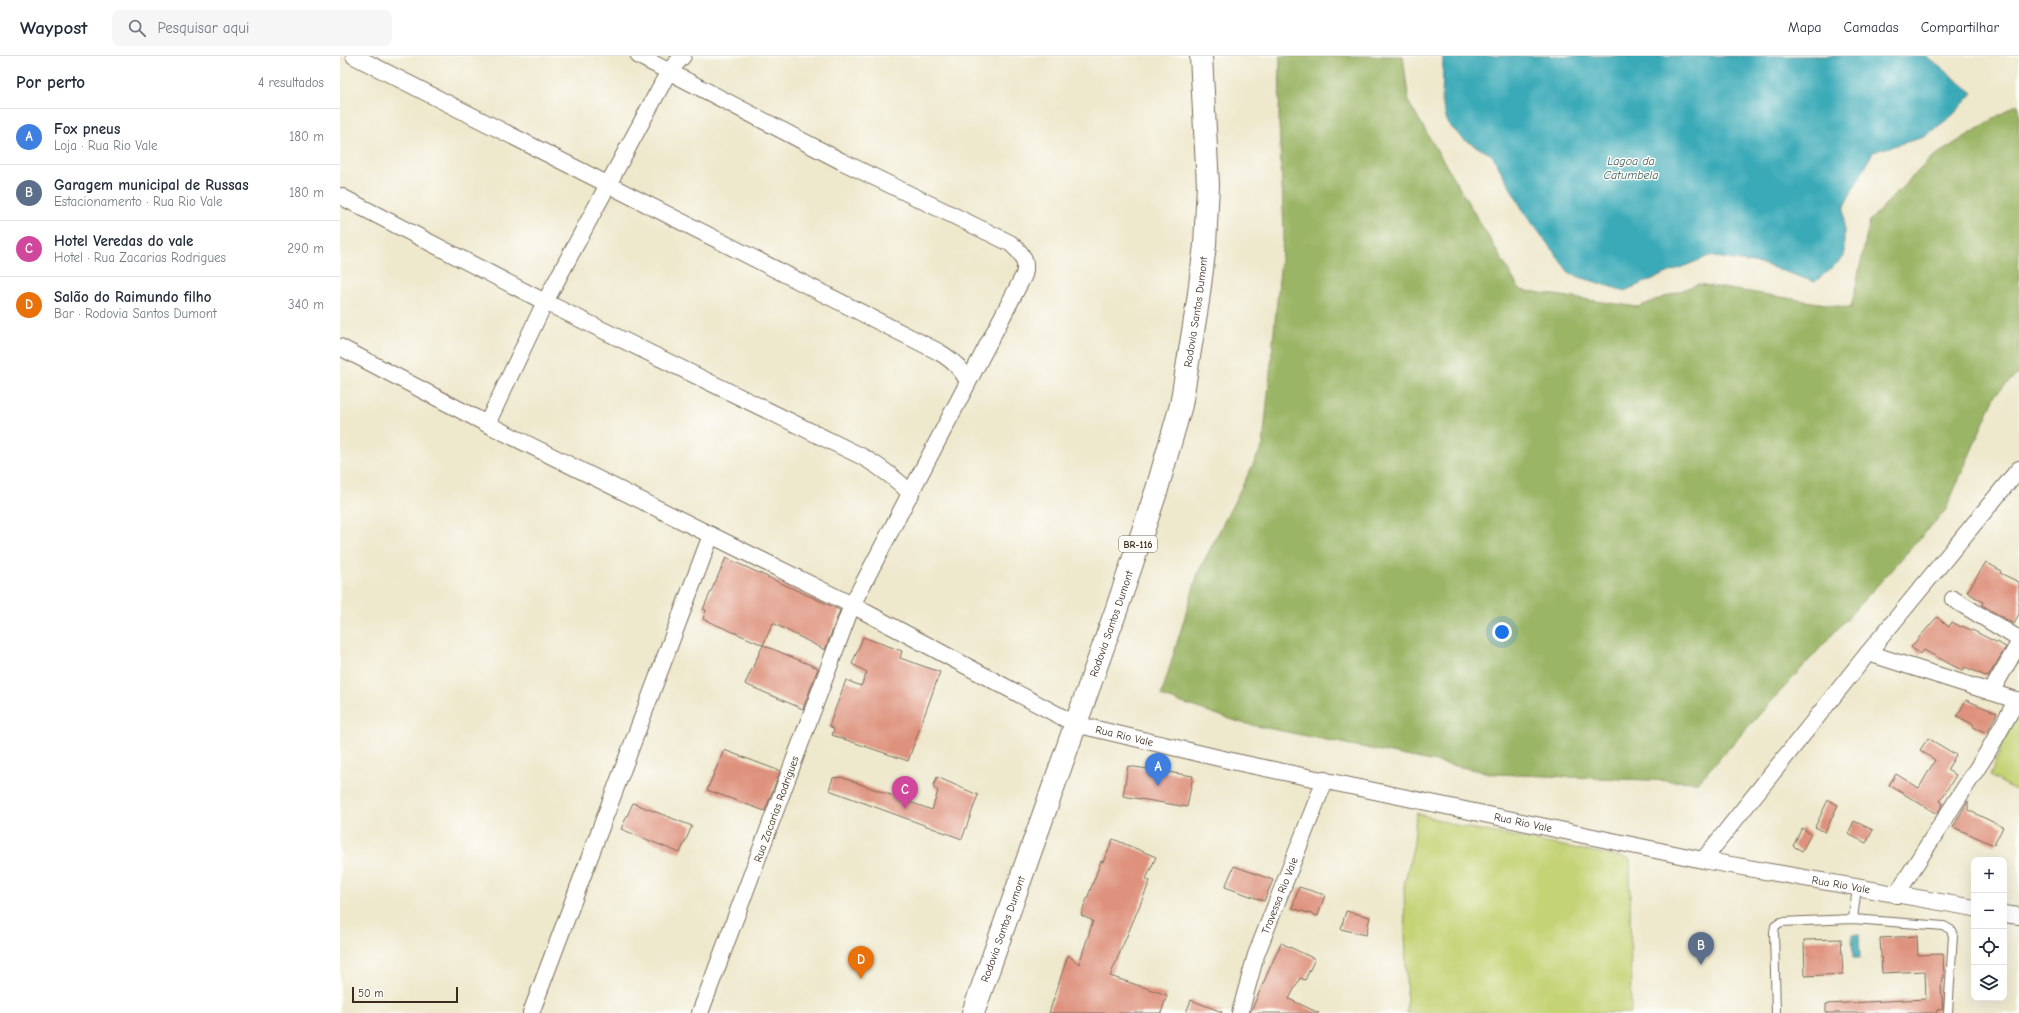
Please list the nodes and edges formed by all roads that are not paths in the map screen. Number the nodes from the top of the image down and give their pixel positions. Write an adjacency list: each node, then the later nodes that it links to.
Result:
1 (354, 56): 6 (street)
2 (639, 56): 5 (street, Rua Zacarias Rodrigues)
3 (683, 56): 5 (street)
4 (1201, 56): 22 (highway, Rodovia Santos Dumont / BR-116)
5 (669, 71): 6 (street); 10 (street, Rua Zacarias Rodrigues)
6 (608, 186): 8 (street); 10 (street)
7 (340, 196): 8 (street)
8 (545, 302): 11 (street); 13 (street)
9 (340, 347): 11 (street, Rua Rio Vale)
10 (968, 381): 13 (street, Rua Zacarias Rodrigues)
11 (487, 424): 14 (street, Rua Rio Vale)
12 (2019, 470): 19 (street)
13 (911, 494): 16 (street, Rua Zacarias Rodrigues)
14 (712, 535): 16 (street, Rua Rio Vale); 31 (street)
15 (1953, 599): 17 (street)
16 (852, 605): 22 (street, Rua Rio Vale); 32 (street, Rua Zacarias Rodrigues)
17 (2019, 640)
18 (2019, 643): 20 (street)
19 (1868, 653): 20 (street); 24 (street)
20 (1991, 692): 21 (street)
21 (2018, 701): 26 (street)
22 (1075, 724): 23 (street, Rua Rio Vale); 33 (highway, Rodovia Santos Dumont / BR-116)
23 (1325, 780): 24 (street, Rua Rio Vale); 34 (street, Travessa Rio Vale)
24 (1704, 860): 25 (street, Rua Rio Vale)
25 (1857, 887): 26 (street, Rua Rio Vale); 30 (lane)
26 (1896, 894): 27 (street, Rua Rio Vale)
27 (1971, 907)
28 (2007, 914): 29 (street)
29 (2019, 916)
30 (1853, 919): 35 (lane); 36 (lane)
31 (531, 1013)
32 (700, 1013)
33 (973, 1013)
34 (1240, 1013)
35 (1776, 1013)
36 (1948, 1013)

